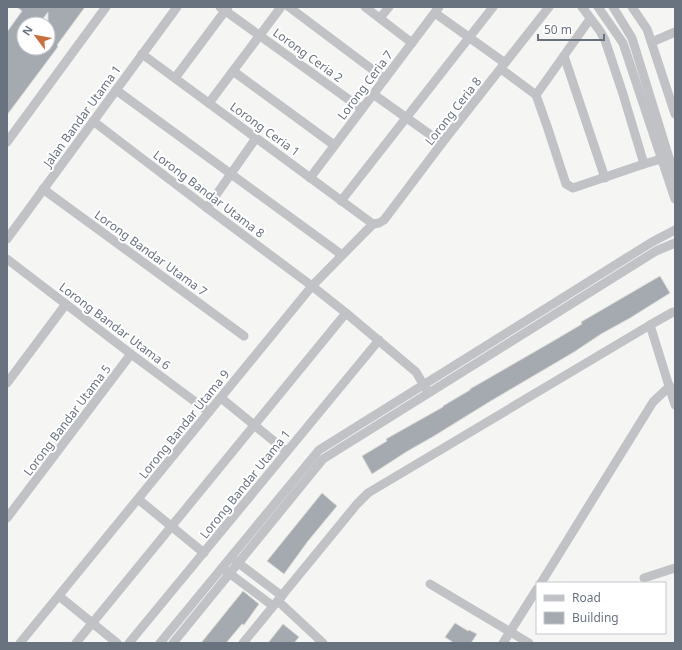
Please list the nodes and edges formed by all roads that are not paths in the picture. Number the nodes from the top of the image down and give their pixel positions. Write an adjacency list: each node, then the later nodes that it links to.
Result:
1 (106, 7): 38 (street)
2 (177, 7): 22 (street, Jalan Bandar Utama 1)
3 (281, 7): 18 (street)
4 (289, 7): 27 (street)
5 (365, 7): 15 (street)
6 (389, 7): 15 (street)
7 (493, 7): 19 (street)
8 (549, 7): 24 (street, Lorong Ceria 8)
9 (582, 7): 16 (street)
10 (598, 7): 28 (street)
11 (613, 7): 28 (street)
12 (632, 7): 20 (street)
13 (225, 8): 18 (street, Lorong Ceria 2); 26 (street)
14 (437, 10): 19 (street); 21 (street, Lorong Ceria 7)
15 (380, 18): 21 (street)
16 (590, 19): 23 (street); 42 (street)
17 (675, 32): 20 (street)
18 (260, 35): 25 (street); 33 (street, Lorong Ceria 2)
19 (469, 38): 24 (street); 35 (street)
20 (652, 42): 34 (street)
21 (412, 43): 27 (street, Lorong Ceria 7)
22 (142, 54): 26 (street, Lorong Ceria 1); 29 (street, Jalan Bandar Utama 1)
23 (564, 56): 31 (street); 46 (street)
24 (503, 66): 31 (street); 39 (street, Lorong Ceria 8)
25 (233, 71): 32 (street); 40 (street)
26 (175, 78): 32 (street, Lorong Ceria 1)
27 (385, 79): 30 (street, Lorong Ceria 7)
28 (641, 86): 41 (street); 44 (street)
29 (116, 90): 36 (street, Jalan Bandar Utama 1); 43 (street)
30 (373, 94): 33 (street, Lorong Ceria 7); 35 (street)
31 (536, 95): 46 (street)
32 (209, 103): 37 (street, Lorong Ceria 1)
33 (362, 109): 40 (street, Lorong Ceria 7)
34 (675, 114)
35 (406, 118): 39 (street); 49 (street)
36 (93, 121): 47 (street, Jalan Bandar Utama 1); 50 (street, Lorong Bandar Utama 8)
37 (256, 138): 43 (street); 45 (street, Lorong Ceria 1)
38 (7, 142)
39 (442, 143): 51 (street, Lorong Ceria 8)
40 (334, 145): 45 (street, Lorong Ceria 7)
41 (661, 159): 42 (street); 48 (street)
42 (644, 164): 46 (street)
43 (231, 174): 50 (street); 55 (street)
44 (675, 177)
45 (310, 178): 49 (street, Lorong Ceria 1)
46 (605, 178)
47 (43, 189): 53 (street, Jalan Bandar Utama 1); 62 (street, Lorong Bandar Utama 7)
48 (675, 199)
49 (341, 201): 51 (street, Lorong Ceria 1)
50 (207, 208): 57 (street, Lorong Bandar Utama 8)
51 (372, 224): 55 (street, Lorong Bandar Utama 9)
52 (675, 230): 66 (street)
53 (7, 239)
54 (675, 243): 68 (street)
55 (342, 255): 57 (street, Lorong Bandar Utama 9)
56 (7, 259): 58 (street, Lorong Bandar Utama 6)
57 (312, 286): 60 (street, Lorong Bandar Utama 8); 69 (street, Lorong Bandar Utama 9)
58 (66, 304): 64 (street, Lorong Bandar Utama 6); 65 (street)
59 (673, 312): 61 (street)
60 (346, 313): 63 (street, Lorong Bandar Utama 8); 72 (street)
61 (650, 325): 67 (street); 89 (street)
62 (244, 336)
63 (379, 340): 66 (street, Lorong Bandar Utama 8); 73 (street, Lorong Bandar Utama 1)
64 (131, 354): 71 (street, Lorong Bandar Utama 6); 75 (street, Lorong Bandar Utama 5)
65 (7, 383)
66 (424, 384): 68 (street, Lorong Bandar Utama 8); 78 (street)
67 (670, 386): 70 (street); 84 (street)
68 (428, 393): 78 (street)
69 (220, 398): 71 (street, Lorong Bandar Utama 9); 72 (street)
70 (674, 399)
71 (209, 412): 74 (street, Lorong Bandar Utama 9)
72 (254, 425): 73 (street); 76 (street)
73 (286, 452): 77 (street, Lorong Bandar Utama 1)
74 (138, 499): 76 (street); 88 (street, Lorong Bandar Utama 9)
75 (7, 518)
76 (171, 526): 77 (street); 90 (street)
77 (204, 553): 95 (street, Lorong Bandar Utama 1)
78 (234, 560): 79 (street); 81 (street); 82 (street)
79 (222, 568): 82 (street); 96 (street)
80 (675, 568): 83 (street)
81 (252, 573): 85 (street); 89 (street)
82 (229, 574): 85 (street); 97 (street)
83 (644, 578)
84 (542, 582)
85 (243, 584): 89 (street)
86 (430, 584): 91 (street)
87 (536, 591): 91 (street)
88 (58, 596): 90 (street); 92 (street, Lorong Bandar Utama 9)
89 (278, 601): 98 (street); 99 (street)
90 (92, 623): 93 (street); 94 (street)
91 (510, 632): 100 (street); 101 (street)
92 (20, 643)
93 (76, 643)
94 (117, 643)
95 (129, 643)
96 (160, 643)
97 (173, 643)
98 (243, 643)
99 (323, 643)
100 (503, 643)
101 (529, 643)

